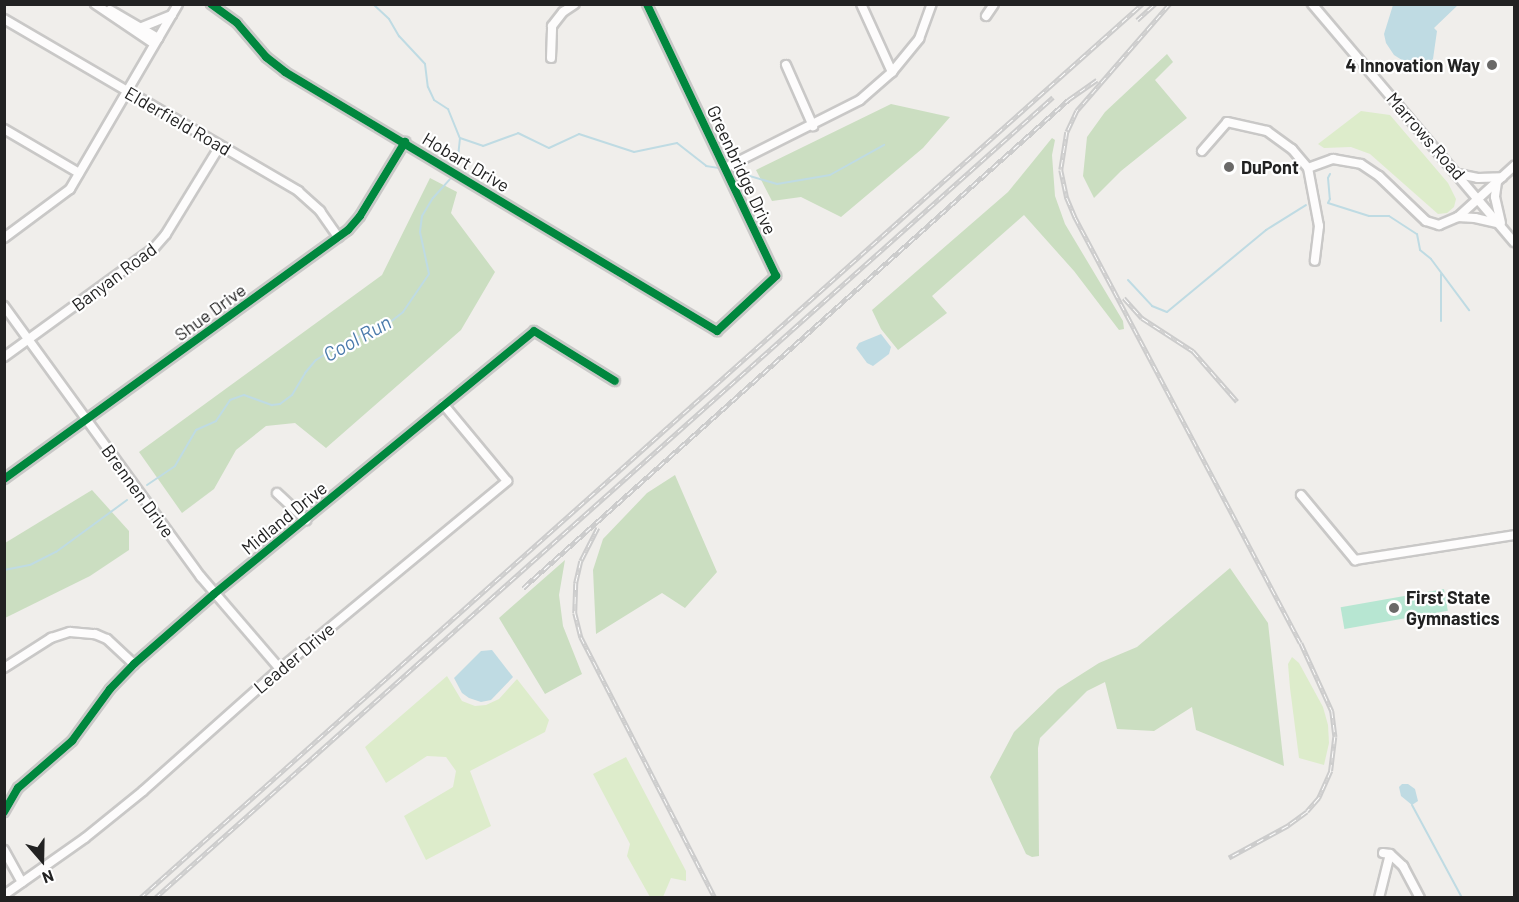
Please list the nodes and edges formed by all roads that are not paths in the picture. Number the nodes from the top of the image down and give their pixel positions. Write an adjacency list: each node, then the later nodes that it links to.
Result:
1 (95, 4): 15 (street)
2 (100, 4): 14 (street)
3 (178, 4): 11 (street)
4 (211, 4): 22 (street, Hobart Drive)
5 (575, 4): 16 (street)
6 (647, 4): 26 (street, Greenbridge Drive)
7 (861, 4): 18 (street)
8 (932, 4): 18 (street)
9 (994, 4): 12 (street)
10 (1312, 4): 29 (street, Marrows Road)
11 (172, 15): 14 (street); 15 (street)
12 (986, 16)
13 (4, 19): 19 (street, Elderfield Road)
14 (142, 27): 15 (street)
15 (156, 41): 19 (street)
16 (551, 58)
17 (786, 65): 20 (street)
18 (892, 72): 20 (street)
19 (127, 91): 23 (street, Elderfield Road); 28 (street)
20 (813, 126): 26 (street)
21 (4, 129): 28 (street)
22 (405, 142): 34 (street, Shue Drive); 39 (street, Hobart Drive)
23 (220, 146): 34 (street, Elderfield Road); 40 (street, Banyan Road)
24 (1202, 151): 27 (street)
25 (1515, 166): 30 (street)
26 (725, 168): 39 (street, Greenbridge Drive)
27 (1308, 168): 32 (street); 37 (street)
28 (79, 173): 35 (street)
29 (1458, 174): 30 (street); 31 (street, Marrows Road)
30 (1500, 179): 31 (street); 33 (street)
31 (1479, 198): 32 (street); 33 (street, Marrows Road)
32 (1458, 217): 33 (street)
33 (1501, 225): 36 (street, Marrows Road)
34 (338, 237): 44 (street, Shue Drive)
35 (4, 238)
36 (1515, 242)
37 (1316, 261)
38 (4, 306): 40 (street, Brennen Drive)
39 (717, 331)
40 (29, 339): 41 (street, Banyan Road); 44 (street, Brennen Drive)
41 (4, 357)
42 (615, 381): 43 (street, Midland Drive)
43 (444, 405): 48 (street, Midland Drive); 53 (street, Leader Drive)
44 (87, 419): 45 (street, Shue Drive); 50 (street, Brennen Drive)
45 (4, 479)
46 (277, 493): 48 (street)
47 (1302, 495): 49 (street)
48 (306, 520): 50 (street, Midland Drive)
49 (1515, 535)
50 (214, 594): 51 (street, Midland Drive); 53 (street, Brennen Drive)
51 (134, 664): 52 (street); 54 (street, Midland Drive)
52 (4, 668)
53 (280, 669): 56 (street, Leader Drive)
54 (4, 812)
55 (4, 850): 56 (street)
56 (22, 882): 57 (street, Leader Drive)
57 (4, 895)
58 (1379, 897): 59 (street)
59 (1420, 897)

